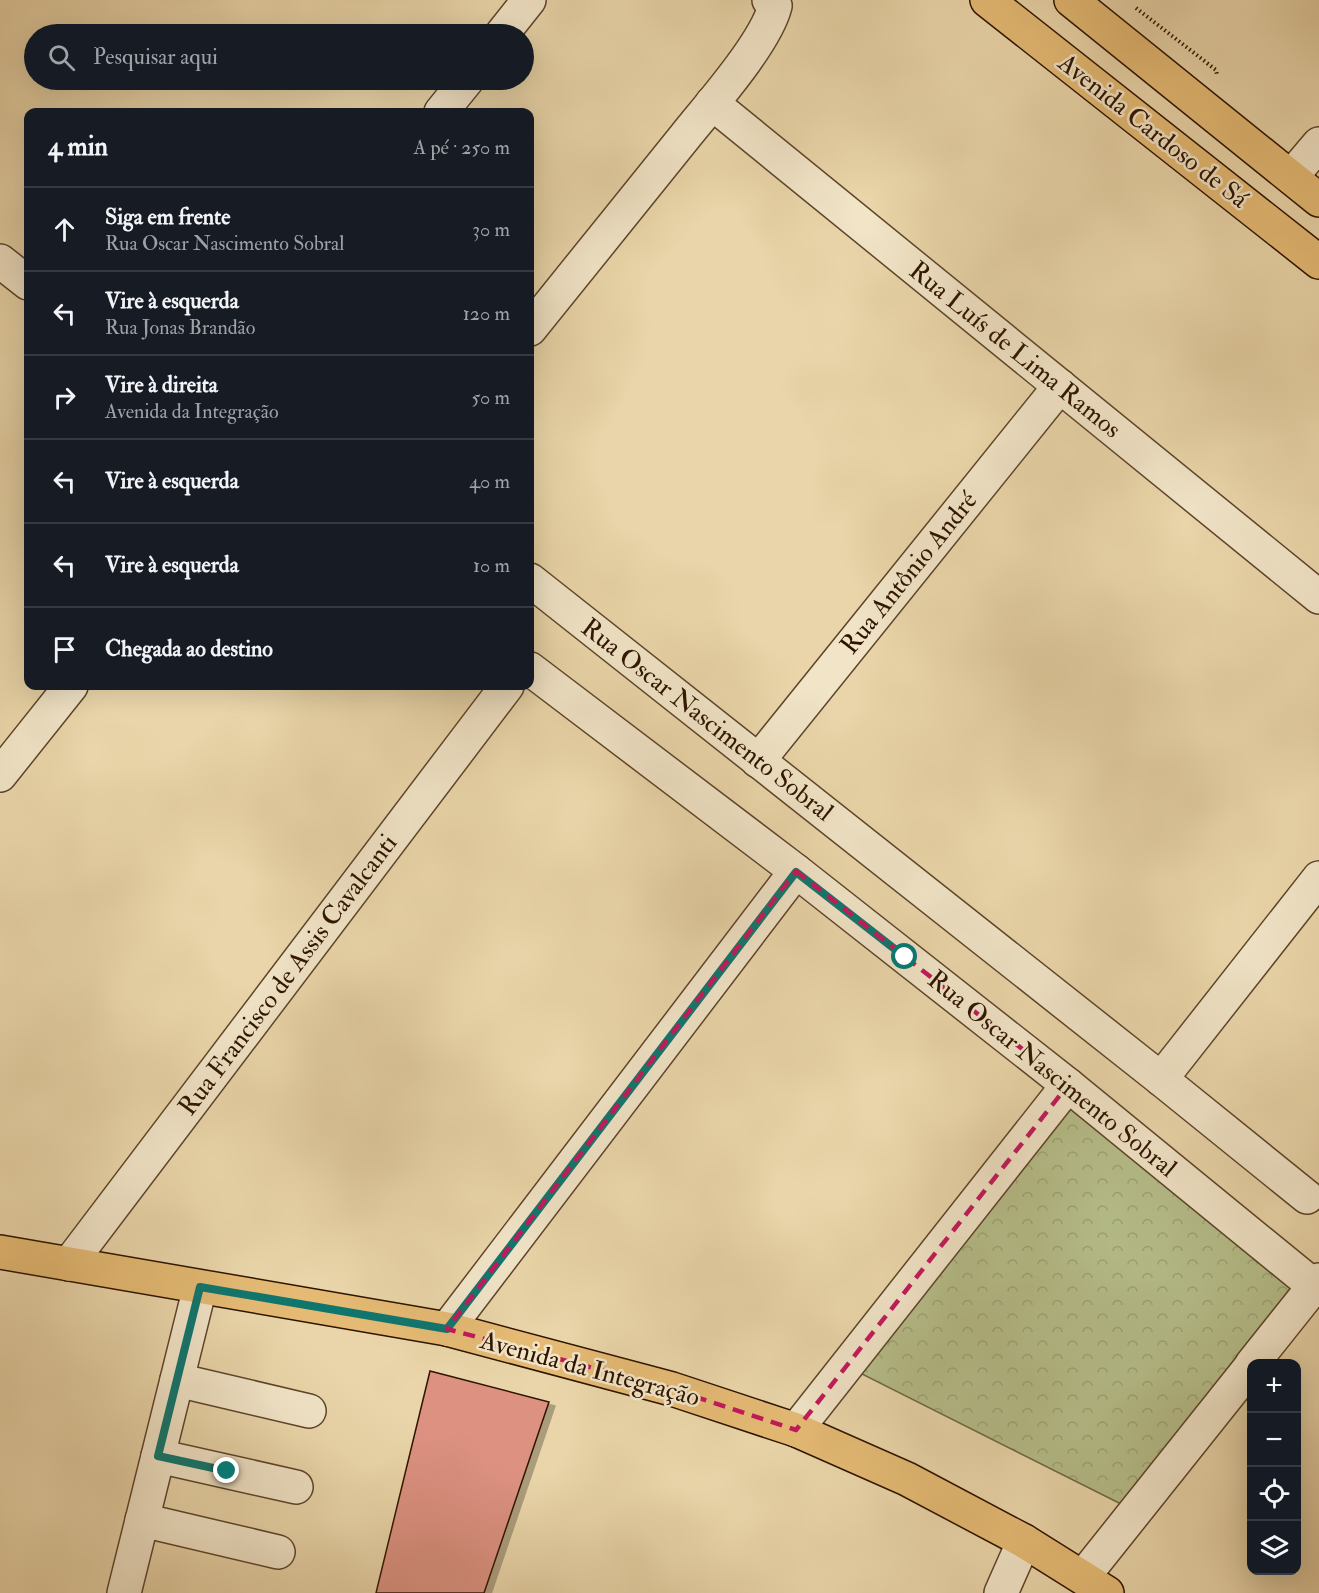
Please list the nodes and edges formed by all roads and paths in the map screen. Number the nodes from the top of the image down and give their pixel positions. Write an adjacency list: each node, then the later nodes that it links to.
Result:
1 (529, 0): 5 (street)
2 (769, 0): 7 (street)
3 (987, 0): 13 (main road, Avenida Cardoso de Sá)
4 (1071, 0): 10 (main road, Avenida Cardoso de Sá)
5 (510, 24)
6 (458, 90): 8 (street)
7 (712, 103): 15 (street); 16 (street, Rua Luís de Lima Ramos)
8 (444, 108)
9 (1319, 144): 10 (street)
10 (1291, 177): 11 (main road, Avenida Cardoso de Sá)
11 (1319, 200)
12 (0, 261): 14 (street)
13 (1319, 262)
14 (24, 280)
15 (534, 324)
16 (1060, 386): 18 (street, Rua Luís de Lima Ramos); 22 (street, Rua Antônio André)
17 (534, 583): 22 (street, Rua Oscar Nascimento Sobral)
18 (1319, 597)
19 (534, 672): 24 (street, Rua Oscar Nascimento Sobral)
20 (67, 690): 23 (street)
21 (504, 690): 30 (street, Rua Francisco de Assis Cavalcanti)
22 (758, 761): 26 (street, Rua Oscar Nascimento Sobral)
23 (0, 775)
24 (796, 872): 27 (street, Rua Oscar Nascimento Sobral); 33 (street)
25 (1319, 878): 26 (street)
26 (1161, 1078): 28 (street, Rua Oscar Nascimento Sobral)
27 (1068, 1085): 31 (street, Rua Oscar Nascimento Sobral); 38 (street)
28 (1307, 1197)
29 (0, 1252): 30 (main road, Avenida da Integração)
30 (69, 1264): 32 (main road, Avenida da Integração)
31 (1316, 1283): 34 (street)
32 (200, 1287): 33 (main road, Avenida da Integração); 36 (street)
33 (447, 1329): 38 (main road, Avenida da Integração)
34 (1256, 1359)
35 (1247, 1371): 44 (street)
36 (177, 1380): 37 (street); 39 (street)
37 (309, 1411)
38 (796, 1430): 42 (main road, Avenida da Integração)
39 (158, 1456): 40 (street); 41 (street)
40 (296, 1487)
41 (142, 1520): 43 (street); 45 (street)
42 (1024, 1541): 44 (main road, Avenida da Integração); 46 (street)
43 (278, 1552)
44 (1095, 1585)
45 (124, 1593)
46 (1001, 1593)

